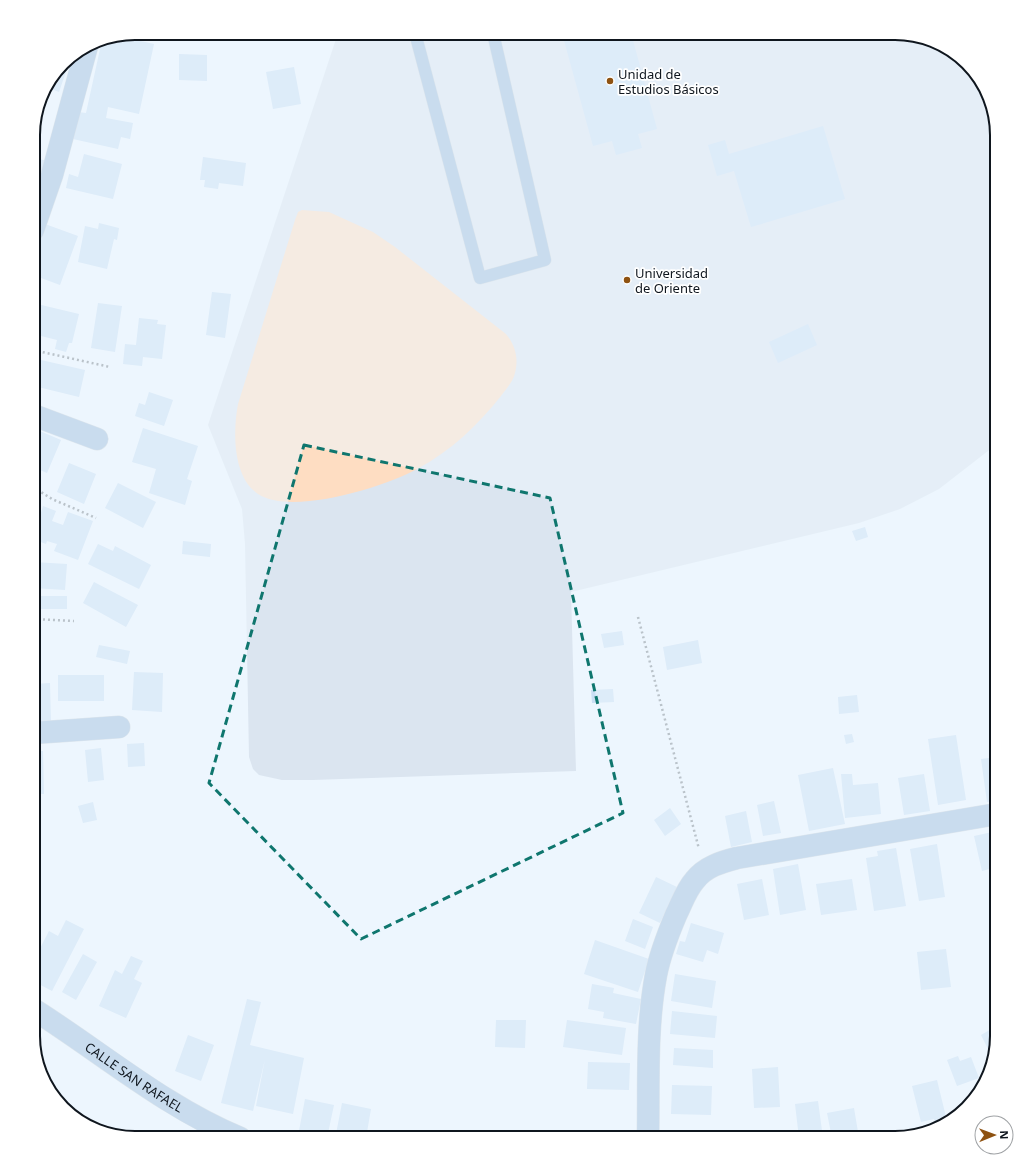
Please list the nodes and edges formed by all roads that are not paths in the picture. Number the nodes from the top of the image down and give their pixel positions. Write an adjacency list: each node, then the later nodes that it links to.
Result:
1 (417, 40): 2 (lane)
2 (495, 40)
3 (85, 55): 4 (street)
4 (40, 210)
5 (40, 418): 6 (street)
6 (97, 439)
7 (119, 727): 8 (street)
8 (40, 733)
9 (990, 815): 12 (street)
10 (40, 1014): 11 (street, CALLE SAN RAFAEL)
11 (225, 1131)
12 (648, 1131)

